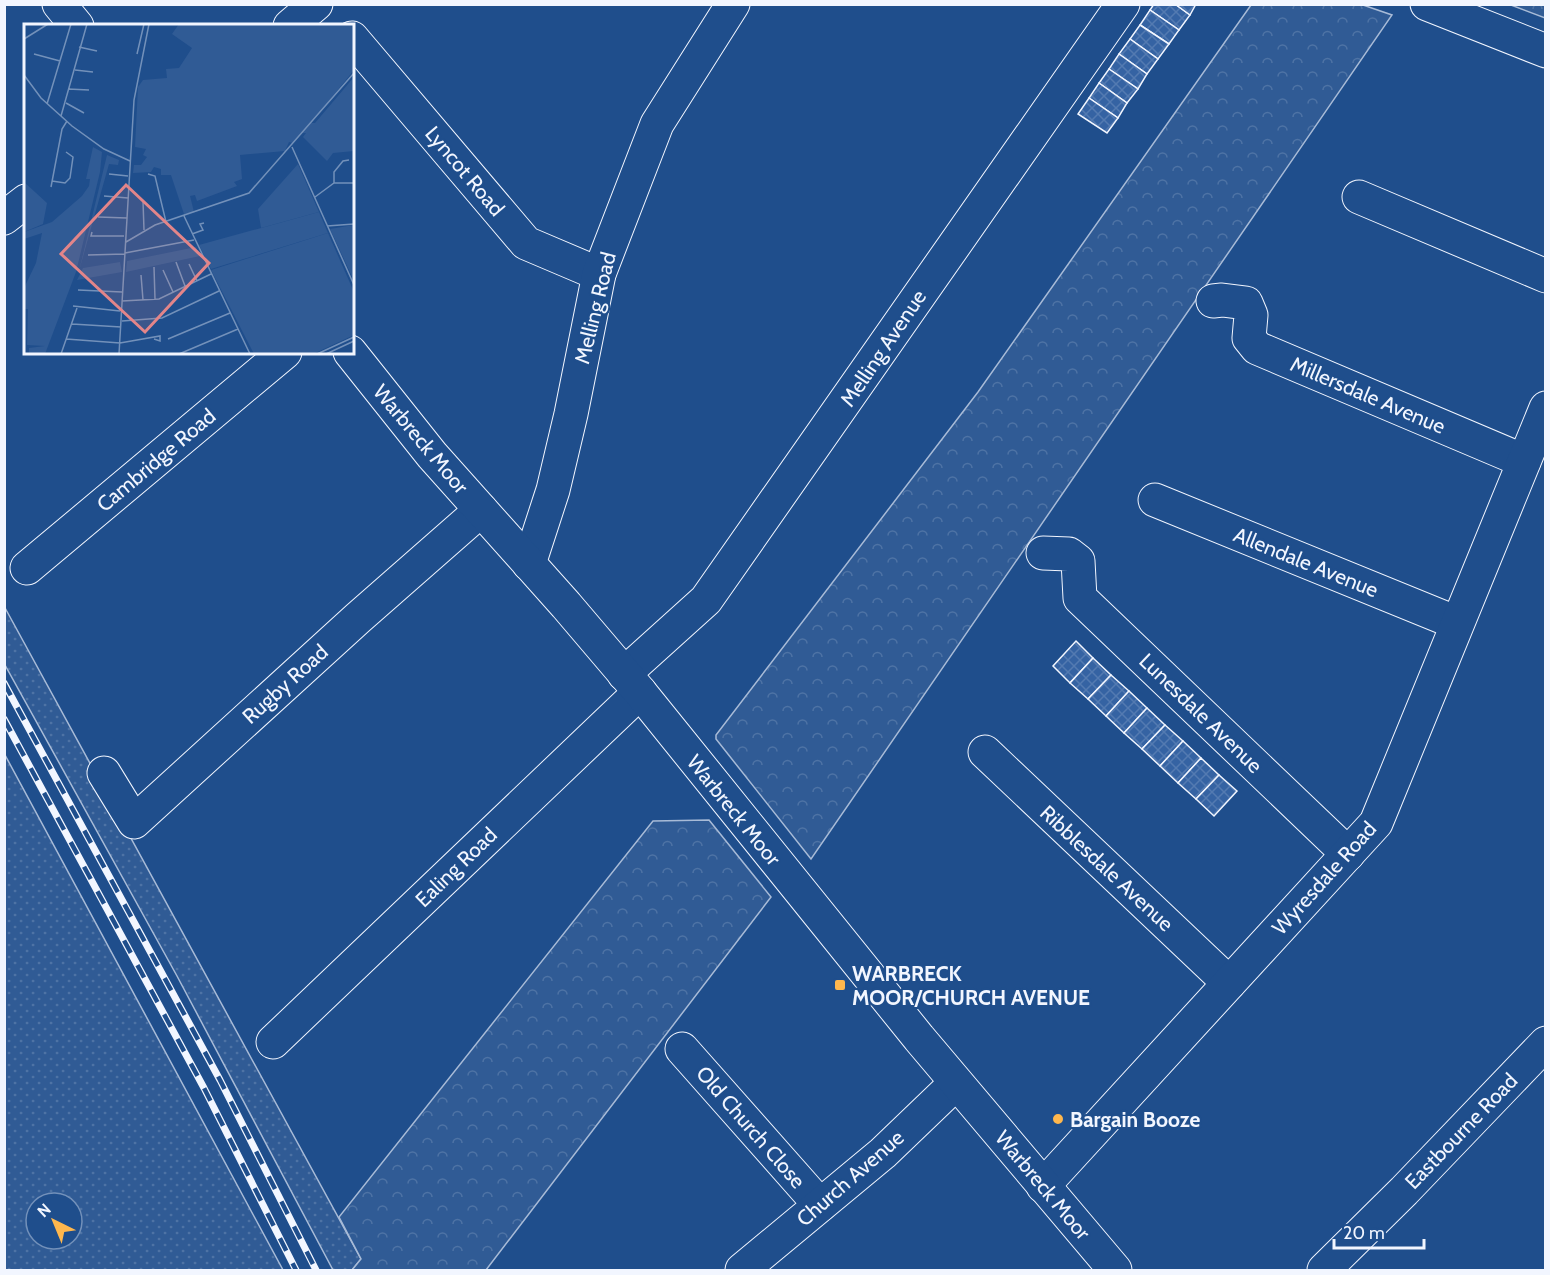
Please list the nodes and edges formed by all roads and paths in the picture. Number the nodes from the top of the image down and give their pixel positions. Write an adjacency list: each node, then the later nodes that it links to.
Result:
1 (59, 4): 7 (main road)
2 (316, 4): 8 (main road)
3 (324, 4): 9 (main road)
4 (733, 4): 15 (main road, Melling Road)
5 (1123, 4): 28 (main road, Melling Avenue)
6 (1427, 4): 11 (main road)
7 (75, 24)
8 (292, 24)
9 (340, 24)
10 (354, 40): 15 (main road, Lyncot Road)
11 (1545, 51)
12 (1359, 197): 16 (main road)
13 (24, 203): 14 (main road)
14 (4, 218)
15 (599, 274): 25 (main road, Melling Road)
16 (1545, 276)
17 (1213, 301): 21 (main road, Millersdale Avenue)
18 (283, 354): 26 (main road, Cambridge Road)
19 (352, 354): 23 (main road, Warbreck Moor)
20 (1545, 408): 21 (main road, Wyresdale Road)
21 (1524, 461): 27 (main road, Wyresdale Road)
22 (1155, 500): 27 (main road, Allendale Avenue)
23 (481, 510): 25 (main road, Warbreck Moor); 30 (main road, Rugby Road)
24 (1043, 553): 31 (main road, Lunesdale Avenue)
25 (529, 564): 28 (main road, Warbreck Moor)
26 (27, 568)
27 (1457, 623): 31 (main road, Wyresdale Road)
28 (632, 683): 33 (main road, Ealing Road); 36 (main road, Warbreck Moor)
29 (986, 753): 32 (main road, Ribblesdale Avenue)
30 (104, 773)
31 (1348, 854): 32 (main road, Wyresdale Road)
32 (1229, 983): 37 (main road, Wyresdale Road)
33 (273, 1042)
34 (1545, 1042): 41 (main road, Eastbourne Road)
35 (682, 1049): 38 (main road, Old Church Close)
36 (956, 1083): 37 (main road, Warbreck Moor); 38 (main road, Church Avenue)
37 (1043, 1186): 40 (main road, Warbreck Moor)
38 (820, 1205): 39 (main road, Church Avenue)
39 (742, 1270)
40 (1115, 1270)
41 (1324, 1270)

